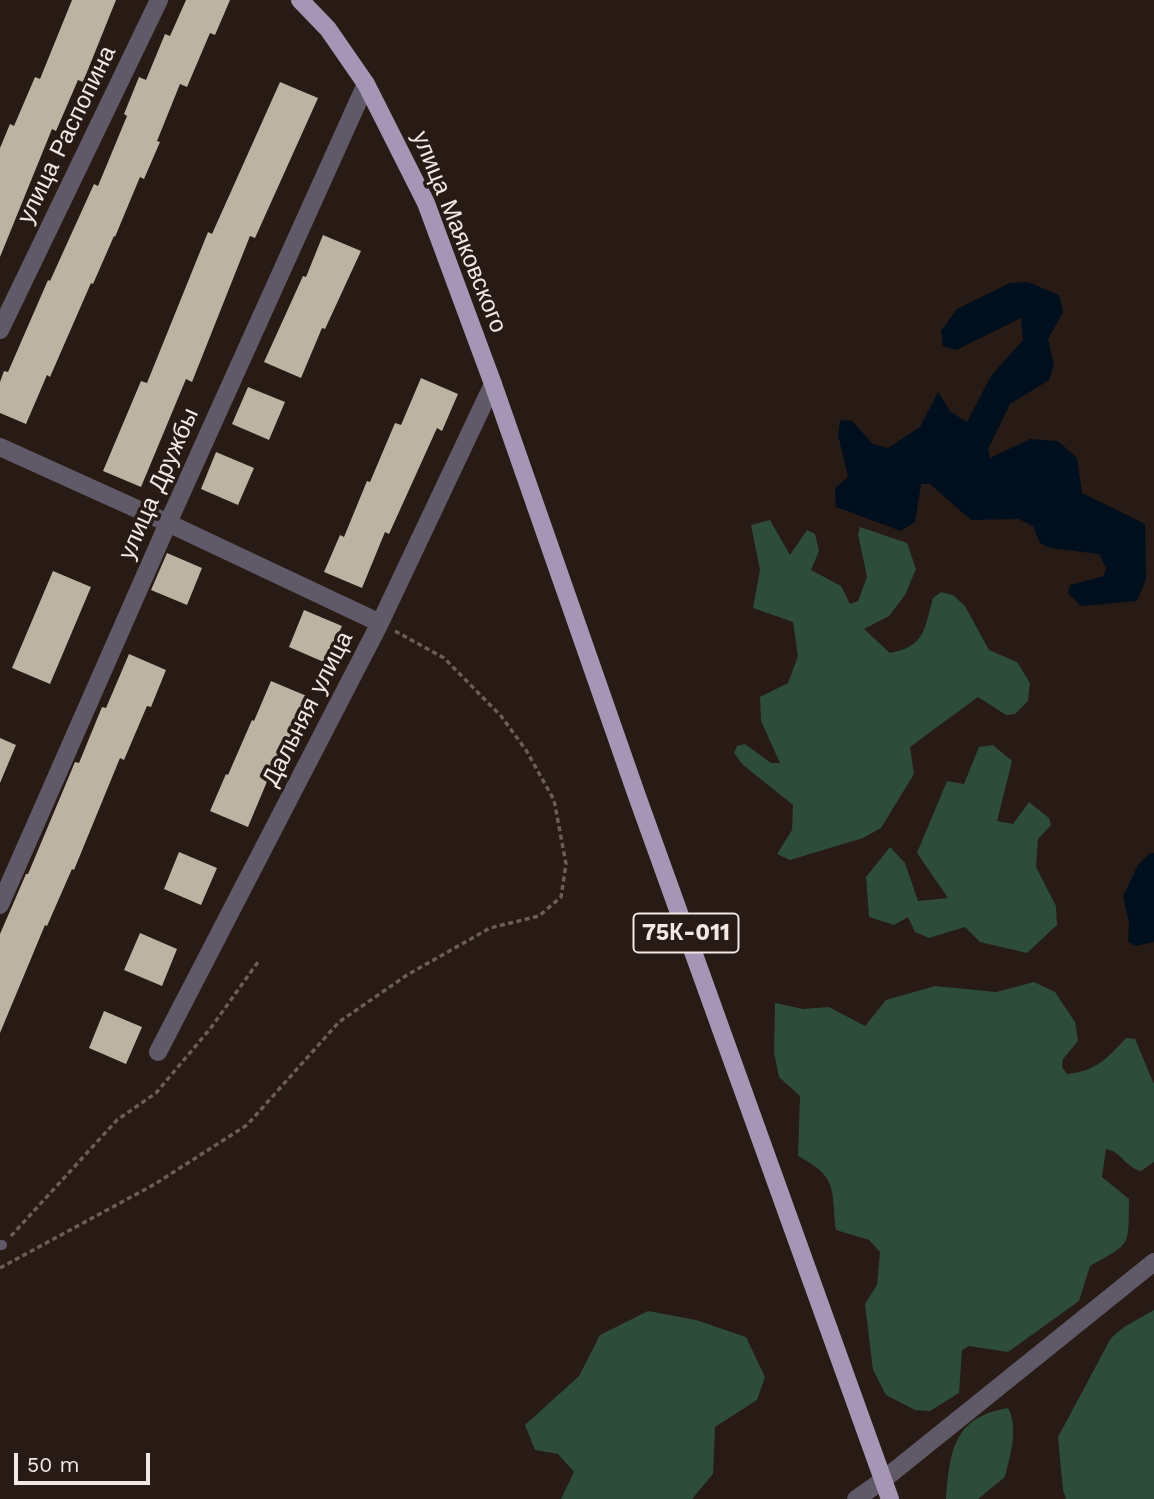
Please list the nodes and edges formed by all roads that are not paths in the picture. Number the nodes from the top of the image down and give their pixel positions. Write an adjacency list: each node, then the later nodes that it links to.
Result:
1 (159, 0): 4 (street, улица Распопина)
2 (300, 0): 3 (main road, улица Маяковского)
3 (366, 84): 5 (main road, улица Маяковского); 7 (street, улица Дружбы)
4 (0, 330)
5 (493, 384): 8 (street, Дальняя улица); 12 (main road, 75К-011)
6 (0, 447): 7 (street)
7 (168, 523): 8 (street); 9 (street, улица Дружбы)
8 (380, 623): 10 (street, Дальняя улица)
9 (0, 905)
10 (158, 1052)
11 (1154, 1262): 12 (street)
12 (883, 1480): 13 (street); 14 (main road, 75К-011)
13 (856, 1499)
14 (890, 1499)

